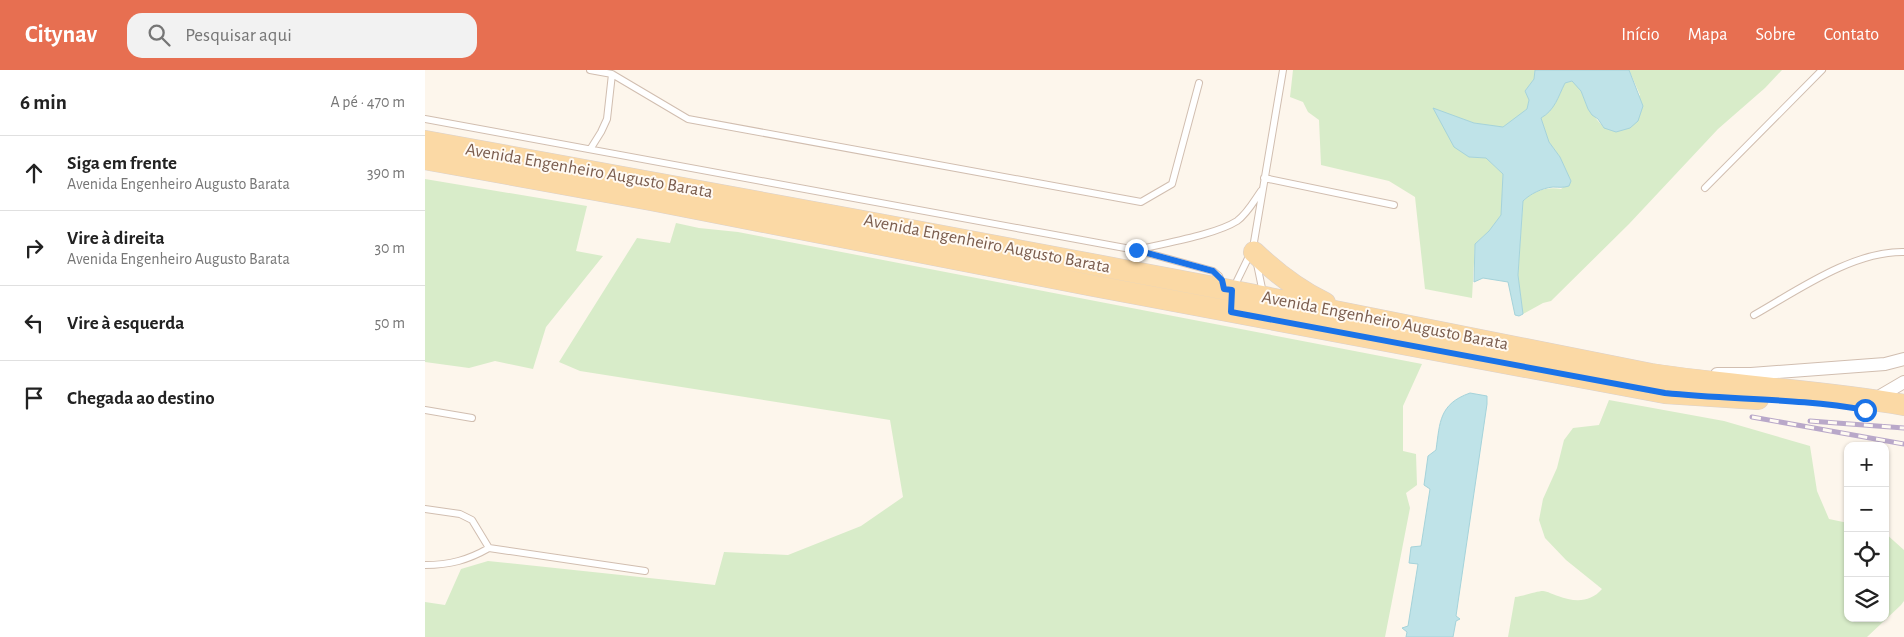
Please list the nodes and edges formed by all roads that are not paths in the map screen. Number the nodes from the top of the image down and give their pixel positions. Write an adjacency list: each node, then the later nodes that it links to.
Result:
1 (590, 70): 4 (lane)
2 (1283, 70): 10 (lane)
3 (1822, 70): 11 (lane)
4 (612, 74): 5 (lane); 8 (lane)
5 (1199, 83)
6 (425, 118): 8 (lane)
7 (425, 141): 17 (main road, Avenida Engenheiro Augusto Barata)
8 (591, 148): 14 (lane)
9 (425, 159): 17 (main road, Avenida Engenheiro Augusto Barata)
10 (1264, 178): 12 (lane); 13 (lane)
11 (1705, 188)
12 (1262, 190): 14 (lane); 15 (lane)
13 (1394, 205)
14 (1136, 250): 17 (lane)
15 (1253, 250): 17 (lane); 18 (lane); 19 (main road)
16 (1904, 252): 20 (lane)
17 (1230, 299): 18 (main road, Avenida Engenheiro Augusto Barata)
18 (1262, 307): 19 (main road, Avenida Engenheiro Augusto Barata); 24 (main road, Avenida Engenheiro Augusto Barata)
19 (1348, 314): 22 (main road, Avenida Engenheiro Augusto Barata)
20 (1754, 315)
21 (1904, 359): 22 (street)
22 (1651, 374): 24 (main road, Avenida Engenheiro Augusto Barata)
23 (1904, 382): 24 (street)
24 (1890, 406)
25 (425, 410): 26 (lane)
26 (472, 418)
27 (425, 510): 28 (lane)
28 (489, 548): 29 (lane); 30 (lane)
29 (425, 565)
30 (645, 571)

